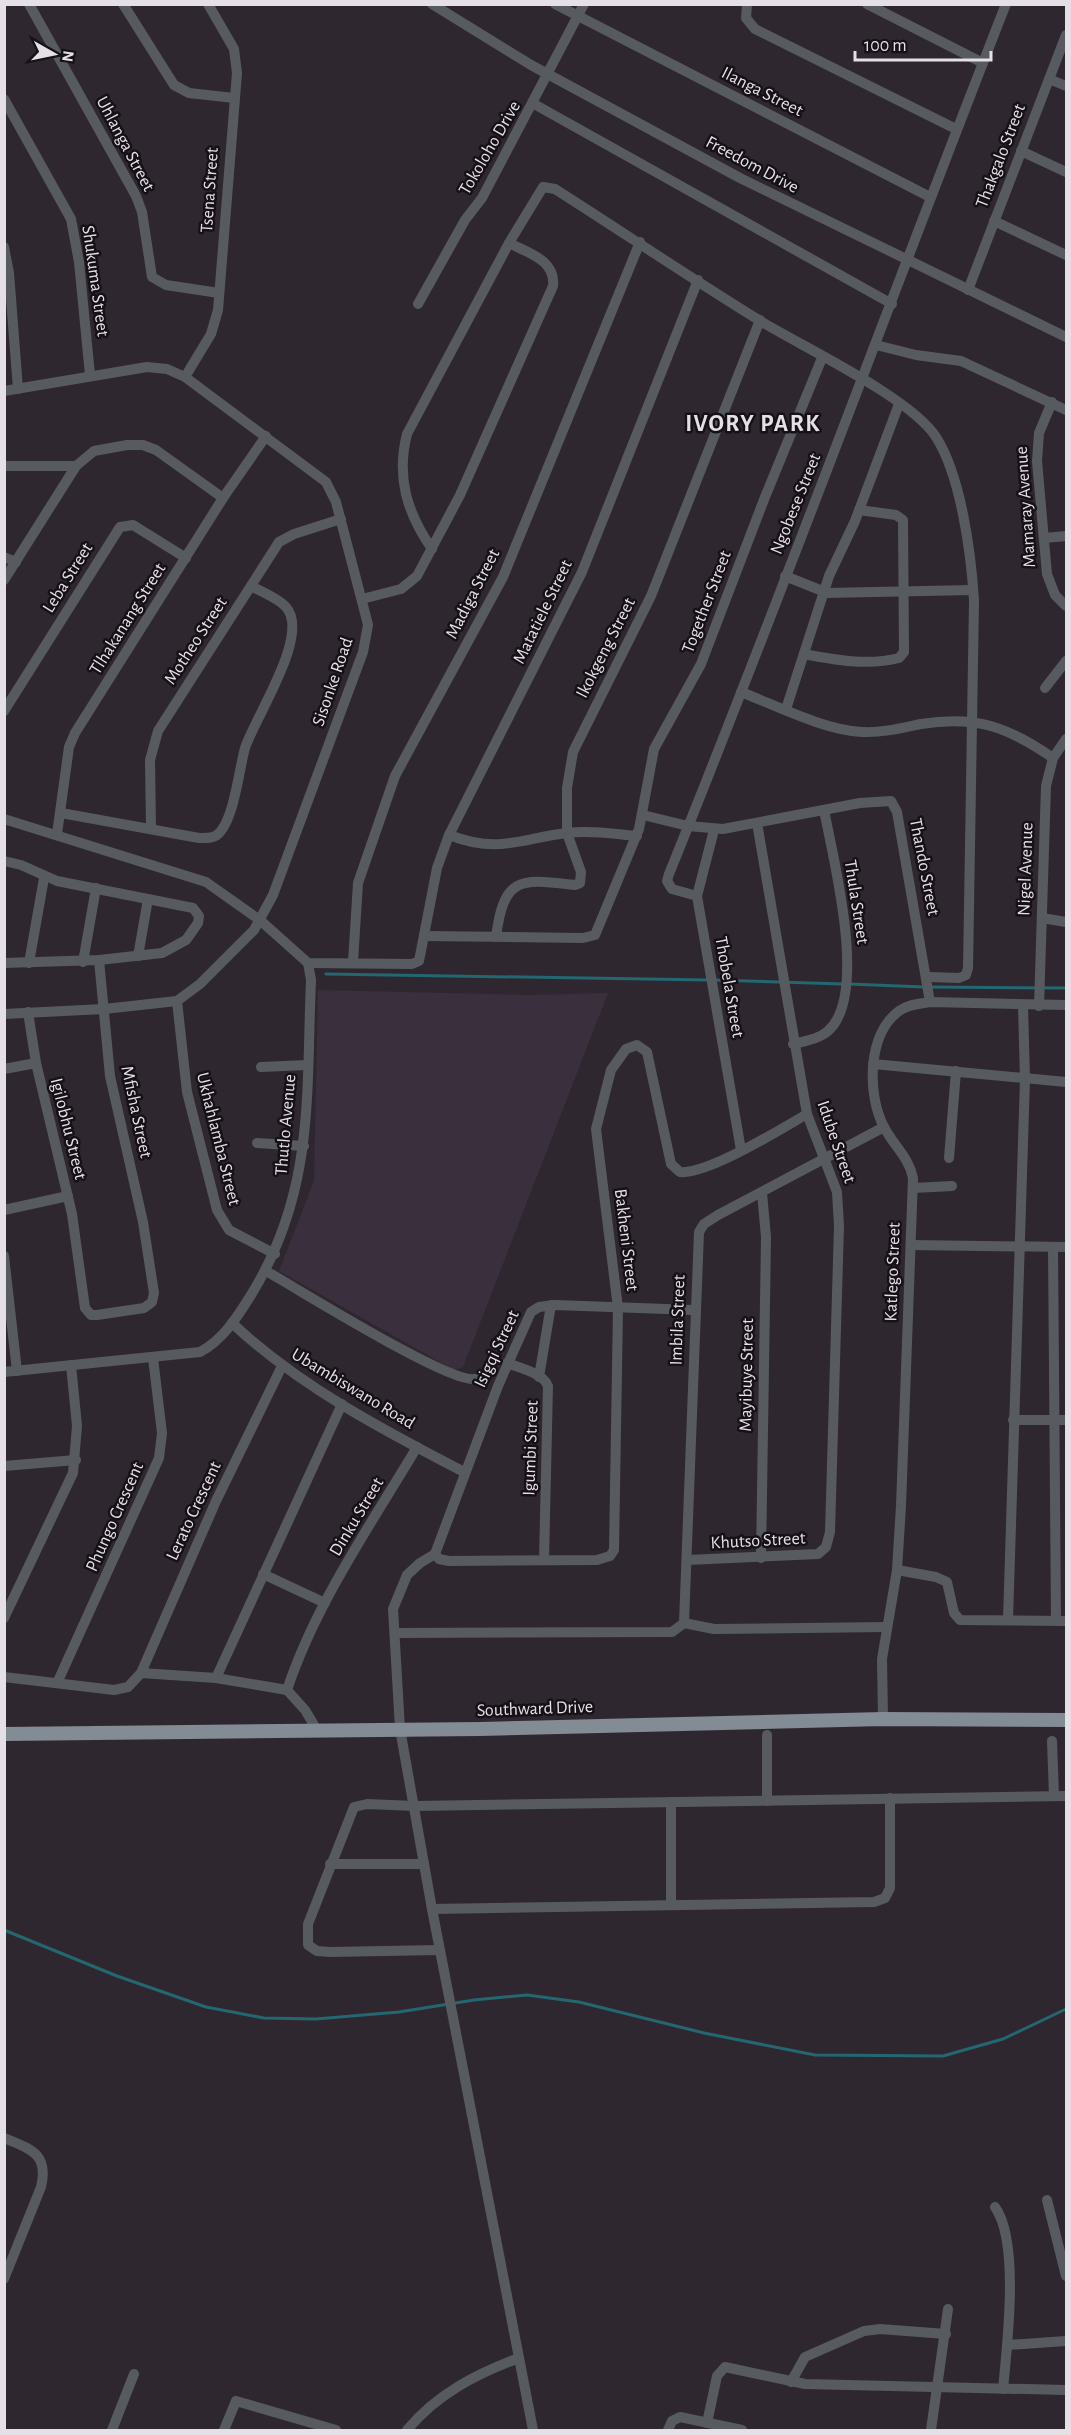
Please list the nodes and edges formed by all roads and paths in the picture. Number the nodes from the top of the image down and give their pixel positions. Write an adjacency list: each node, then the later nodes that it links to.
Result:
1 (29, 4): 31 (street, Uhlanga Street)
2 (123, 4): 16 (street)
3 (432, 4): 13 (street, Freedom Drive)
4 (555, 4): 10 (street, Ilanga Street)
5 (584, 4): 10 (street, Tokoloho Drive)
6 (747, 4): 19 (street)
7 (867, 4): 12 (street)
8 (1006, 4): 12 (street, Ngobese Street)
9 (210, 6): 16 (street, Tsena Street)
10 (578, 16): 13 (street, Tokoloho Drive); 22 (street, Ilanga Street)
11 (1066, 35): 14 (street, Thakgalo Street)
12 (983, 63): 19 (street, Ngobese Street)
13 (548, 74): 18 (street, Tokoloho Drive); 28 (street, Freedom Drive)
14 (1049, 79): 15 (street); 20 (street, Thakgalo Street)
15 (1066, 86)
16 (234, 98): 31 (street, Tsena Street)
17 (4, 99): 38 (street, Shukuma Street)
18 (534, 104): 32 (street, Tokoloho Drive); 33 (street)
19 (956, 129): 22 (street, Ngobese Street)
20 (1021, 152): 21 (street); 23 (street, Thakgalo Street)
21 (1066, 172)
22 (930, 197): 28 (street, Ngobese Street)
23 (994, 221): 27 (street); 30 (street, Thakgalo Street)
24 (639, 242): 25 (street); 29 (street); 100 (street, Madiga Street)
25 (509, 243): 54 (street); 54 (street)
26 (4, 248): 41 (street)
27 (1066, 255)
28 (907, 261): 30 (street, Freedom Drive); 33 (street, Ngobese Street)
29 (698, 280): 34 (street); 85 (street, Matatiele Street)
30 (968, 290): 35 (street, Freedom Drive)
31 (219, 293): 39 (street, Tsena Street)
32 (418, 304)
33 (891, 304): 36 (street, Ngobese Street)
34 (760, 320): 37 (street); 83 (street, Ikokgeng Street)
35 (1066, 337)
36 (876, 345): 40 (street, Ngobese Street); 43 (street)
37 (822, 358): 40 (street); 77 (street, Together Street)
38 (90, 375): 39 (street, Sisonke Road); 41 (street, Sisonke Road)
39 (184, 377): 46 (street, Sisonke Road)
40 (863, 380): 44 (street); 58 (street, Ngobese Street)
41 (18, 389): 42 (street, Sisonke Road)
42 (4, 391)
43 (1052, 402): 45 (street); 53 (street, Mamaray Avenue)
44 (899, 404): 50 (street); 61 (street)
45 (1066, 410)
46 (266, 436): 49 (street, Tlhakanang Street); 51 (street, Sisonke Road)
47 (4, 466): 48 (street)
48 (75, 466): 49 (street); 57 (street)
49 (223, 498): 56 (street, Tlhakanang Street)
50 (859, 510): 62 (street); 63 (street)
51 (341, 519): 60 (street, Motheo Street); 64 (street, Sisonke Road)
52 (1066, 536): 53 (street)
53 (1045, 538): 65 (street, Mamaray Avenue)
54 (432, 549): 64 (street)
55 (4, 557): 57 (street)
56 (186, 558): 71 (street, Leba Street); 76 (street, Tlhakanang Street)
57 (16, 562): 59 (street)
58 (785, 576): 62 (street); 69 (street, Ngobese Street)
59 (4, 580)
60 (251, 586): 81 (street, Motheo Street); 81 (street)
61 (973, 590): 63 (street); 72 (street)
62 (825, 592): 63 (street); 66 (street)
63 (905, 592): 66 (street)
64 (362, 599): 93 (street, Sisonke Road)
65 (1066, 606)
66 (804, 654): 70 (street)
67 (1066, 661): 68 (street)
68 (1045, 688)
69 (741, 692): 70 (street); 80 (street, Ngobese Street)
70 (786, 709): 72 (street)
71 (4, 711)
72 (971, 721): 74 (street); 104 (street)
73 (1066, 739): 74 (street, Nigel Avenue)
74 (1053, 758): 92 (street, Nigel Avenue)
75 (824, 810): 79 (street, Thando Street); 104 (street, Thando Street); 113 (street, Thula Street)
76 (61, 813): 81 (street); 84 (street, Tlhakanang Street)
77 (644, 815): 80 (street); 86 (street, Together Street)
78 (4, 819): 84 (street)
79 (757, 823): 82 (street, Thando Street); 113 (street, Idube Street)
80 (688, 826): 82 (street, Thando Street); 90 (street, Ngobese Street)
81 (151, 828)
82 (714, 830): 90 (street, Thobela Street)
83 (567, 833): 85 (street); 86 (street); 96 (street, Ikokgeng Street)
84 (57, 834): 93 (street)
85 (449, 835): 95 (street, Matatiele Street)
86 (637, 836): 96 (street, Together Street)
87 (4, 861): 88 (street)
88 (44, 878): 89 (street); 102 (street)
89 (96, 888): 91 (street); 99 (street)
90 (697, 896): 126 (street, Thobela Street)
91 (148, 899): 97 (street); 97 (street)
92 (1042, 918): 94 (street); 109 (street, Nigel Avenue)
93 (261, 921): 103 (street); 105 (street, Sisonke Road)
94 (1066, 922)
95 (424, 936): 96 (street); 100 (street, Matatiele Street)
96 (496, 937)
97 (138, 956): 98 (street)
98 (99, 960): 99 (street); 110 (street, Mfisha Street)
99 (83, 962): 102 (street)
100 (353, 962): 103 (street)
101 (4, 963): 102 (street)
102 (29, 963)
103 (308, 963): 116 (street, Thutlo Avenue)
104 (928, 977): 106 (street, Thando Street)
105 (177, 1001): 110 (street); 139 (street, Ukhahlamba Street)
106 (930, 1002): 108 (street, Katlego Street); 115 (street, Katlego Street)
107 (1066, 1005): 109 (street, Katlego Street)
108 (1023, 1006): 109 (street, Katlego Street); 120 (street)
109 (1039, 1006)
110 (104, 1009): 111 (street); 138 (street, Mfisha Street)
111 (28, 1012): 112 (street); 114 (street, Igilobhu Street)
112 (4, 1014)
113 (793, 1044): 122 (street, Idube Street)
114 (36, 1063): 118 (street); 132 (street, Igilobhu Street)
115 (873, 1064): 119 (street); 123 (street, Katlego Street)
116 (307, 1065): 117 (street); 125 (street, Thutlo Avenue)
117 (261, 1067)
118 (4, 1069)
119 (956, 1071): 120 (street); 127 (street)
120 (1025, 1079): 121 (street); 135 (street)
121 (1066, 1082)
122 (807, 1114): 126 (street, Bakheni Street); 128 (street, Idube Street)
123 (884, 1127): 128 (street, Imbila Street); 130 (street, Katlego Street)
124 (257, 1143): 125 (street)
125 (304, 1146): 139 (street, Thutlo Avenue)
126 (741, 1150): 143 (street, Bakheni Street)
127 (949, 1158)
128 (824, 1159): 131 (street, Imbila Street); 162 (street, Idube Street)
129 (952, 1186): 130 (street)
130 (913, 1188): 134 (street, Katlego Street)
131 (762, 1192): 144 (street, Imbila Street); 164 (street, Mayibuye Street)
132 (68, 1196): 133 (street); 138 (street, Igilobhu Street)
133 (4, 1209)
134 (911, 1245): 135 (street); 167 (street, Katlego Street)
135 (1019, 1247): 136 (street); 155 (street)
136 (1053, 1247): 137 (street); 156 (street)
137 (1066, 1247)
138 (77, 1253)
139 (274, 1254): 141 (street, Thutlo Avenue)
140 (4, 1256): 150 (street)
141 (266, 1271): 145 (street, Thutlo Avenue); 153 (street)
142 (551, 1305): 143 (street); 147 (street, Isigqi Street); 152 (street)
143 (618, 1308): 144 (street); 165 (street, Bakheni Street)
144 (694, 1310): 166 (street, Imbila Street)
145 (232, 1323): 146 (street, Thutlo Avenue); 149 (street, Ubambiswano Road)
146 (153, 1358): 148 (street, Thutlo Avenue); 179 (street, Phungo Crescent)
147 (507, 1363): 152 (street, Igumbi Street); 161 (street, Isigqi Street)
148 (70, 1365): 150 (street, Thutlo Avenue); 159 (street)
149 (282, 1366): 154 (street, Ubambiswano Road); 176 (street, Lerato Crescent)
150 (17, 1371): 151 (street, Thutlo Avenue)
151 (4, 1372)
152 (539, 1377): 165 (street, Igumbi Street)
153 (475, 1378)
154 (342, 1404): 158 (street, Ubambiswano Road); 168 (street)
155 (1013, 1420): 156 (street); 171 (street)
156 (1054, 1420): 157 (street); 172 (street)
157 (1066, 1420)
158 (417, 1448): 161 (street, Ubambiswano Road); 169 (street, Dinku Street)
159 (76, 1460): 160 (street); 170 (street)
160 (4, 1466)
161 (464, 1472): 163 (street, Isigqi Street)
162 (826, 1547): 164 (street, Khutso Street)
163 (435, 1554): 165 (street, Bakheni Street); 175 (street)
164 (761, 1558): 166 (street, Khutso Street)
165 (544, 1560)
166 (688, 1560): 173 (street, Imbila Street)
167 (897, 1570): 171 (street); 174 (street, Katlego Street)
168 (263, 1574): 169 (street); 178 (street)
169 (325, 1603): 180 (street, Dinku Street)
170 (4, 1618)
171 (1008, 1620): 172 (street)
172 (1061, 1621)
173 (684, 1623): 174 (street); 175 (street)
174 (886, 1627): 181 (street, Katlego Street)
175 (396, 1633): 183 (street)
176 (141, 1673): 178 (street); 179 (street)
177 (4, 1677): 179 (street)
178 (216, 1678): 180 (street)
179 (58, 1681)
180 (287, 1690): 184 (street)
181 (883, 1719): 182 (main road, Southward Drive); 183 (main road, Southward Drive)
182 (1066, 1720)
183 (400, 1729): 184 (main road, Southward Drive); 193 (street)
184 (317, 1730): 185 (main road, Southward Drive)
185 (4, 1734)
186 (767, 1735): 191 (street)
187 (1053, 1741): 188 (street)
188 (1054, 1796): 189 (street); 190 (street)
189 (1066, 1796)
190 (890, 1798): 191 (street); 196 (street)
191 (767, 1801): 192 (street)
192 (671, 1802): 193 (street); 196 (street)
193 (415, 1806): 194 (street); 195 (street)
194 (330, 1864): 195 (street); 198 (street)
195 (424, 1864): 197 (street)
196 (671, 1905): 197 (street)
197 (432, 1909): 198 (street)
198 (440, 1950): 208 (street)
199 (4, 2138): 203 (street)
200 (1047, 2200): 202 (street)
201 (995, 2207): 207 (street)
202 (1066, 2276)
203 (4, 2279)
204 (948, 2309): 205 (street)
205 (945, 2334): 210 (street); 211 (street)
206 (1066, 2342): 207 (street)
207 (1007, 2345): 212 (street)
208 (519, 2358): 218 (street); 219 (street)
209 (134, 2374): 215 (street)
210 (791, 2382): 211 (street); 214 (street)
211 (939, 2386): 212 (street); 222 (street)
212 (1003, 2389): 213 (street)
213 (1066, 2390)
214 (707, 2423): 220 (street); 221 (street)
215 (112, 2430)
216 (224, 2430): 217 (street)
217 (330, 2430)
218 (407, 2430)
219 (533, 2430)
220 (668, 2430)
221 (742, 2430)
222 (931, 2430)

